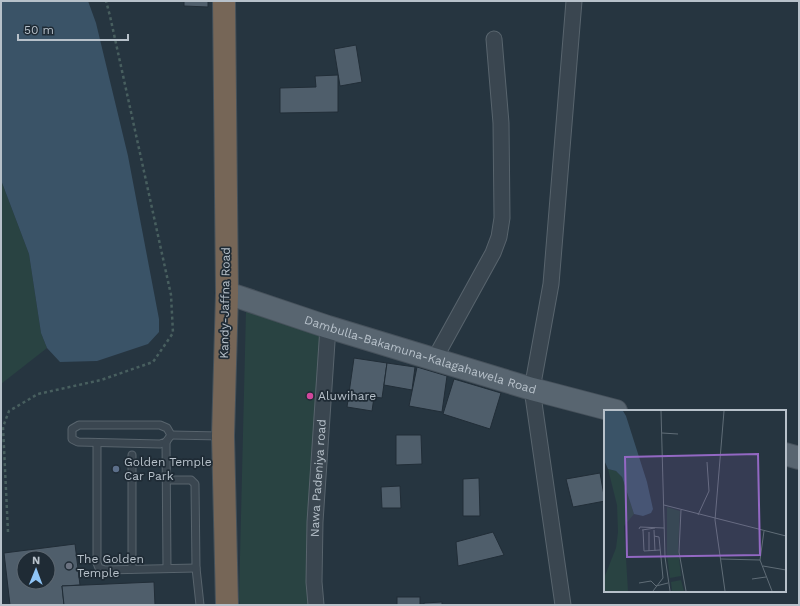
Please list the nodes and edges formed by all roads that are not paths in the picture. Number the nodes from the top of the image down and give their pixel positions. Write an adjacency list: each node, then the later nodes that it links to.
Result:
1 (224, 1): 4 (highway, Kandy-Jaffna Road)
2 (574, 1): 7 (street)
3 (494, 39): 6 (street)
4 (227, 293): 5 (main road, Dambulla-Bakamuna-Kalagahawela Road); 10 (highway, Kandy-Jaffna Road)
5 (328, 327): 6 (main road, Dambulla-Bakamuna-Kalagahawela Road); 22 (street, Nawa Padeniya road)
6 (434, 360): 7 (main road, Dambulla-Bakamuna-Kalagahawela Road)
7 (532, 390): 8 (main road, Dambulla-Bakamuna-Kalagahawela Road); 23 (street)
8 (612, 410)
9 (171, 435): 10 (lane); 11 (lane); 12 (lane)
10 (223, 436): 21 (highway, Kandy-Jaffna Road)
11 (166, 442): 12 (lane); 16 (lane)
12 (97, 443): 19 (lane)
13 (786, 454): 15 (main road)
14 (132, 455): 19 (lane)
15 (799, 458)
16 (166, 480): 17 (lane); 18 (lane)
17 (167, 568): 18 (lane); 19 (lane)
18 (196, 568): 20 (lane)
19 (132, 569)
20 (200, 605)
21 (227, 605)
22 (316, 605)
23 (563, 605)

